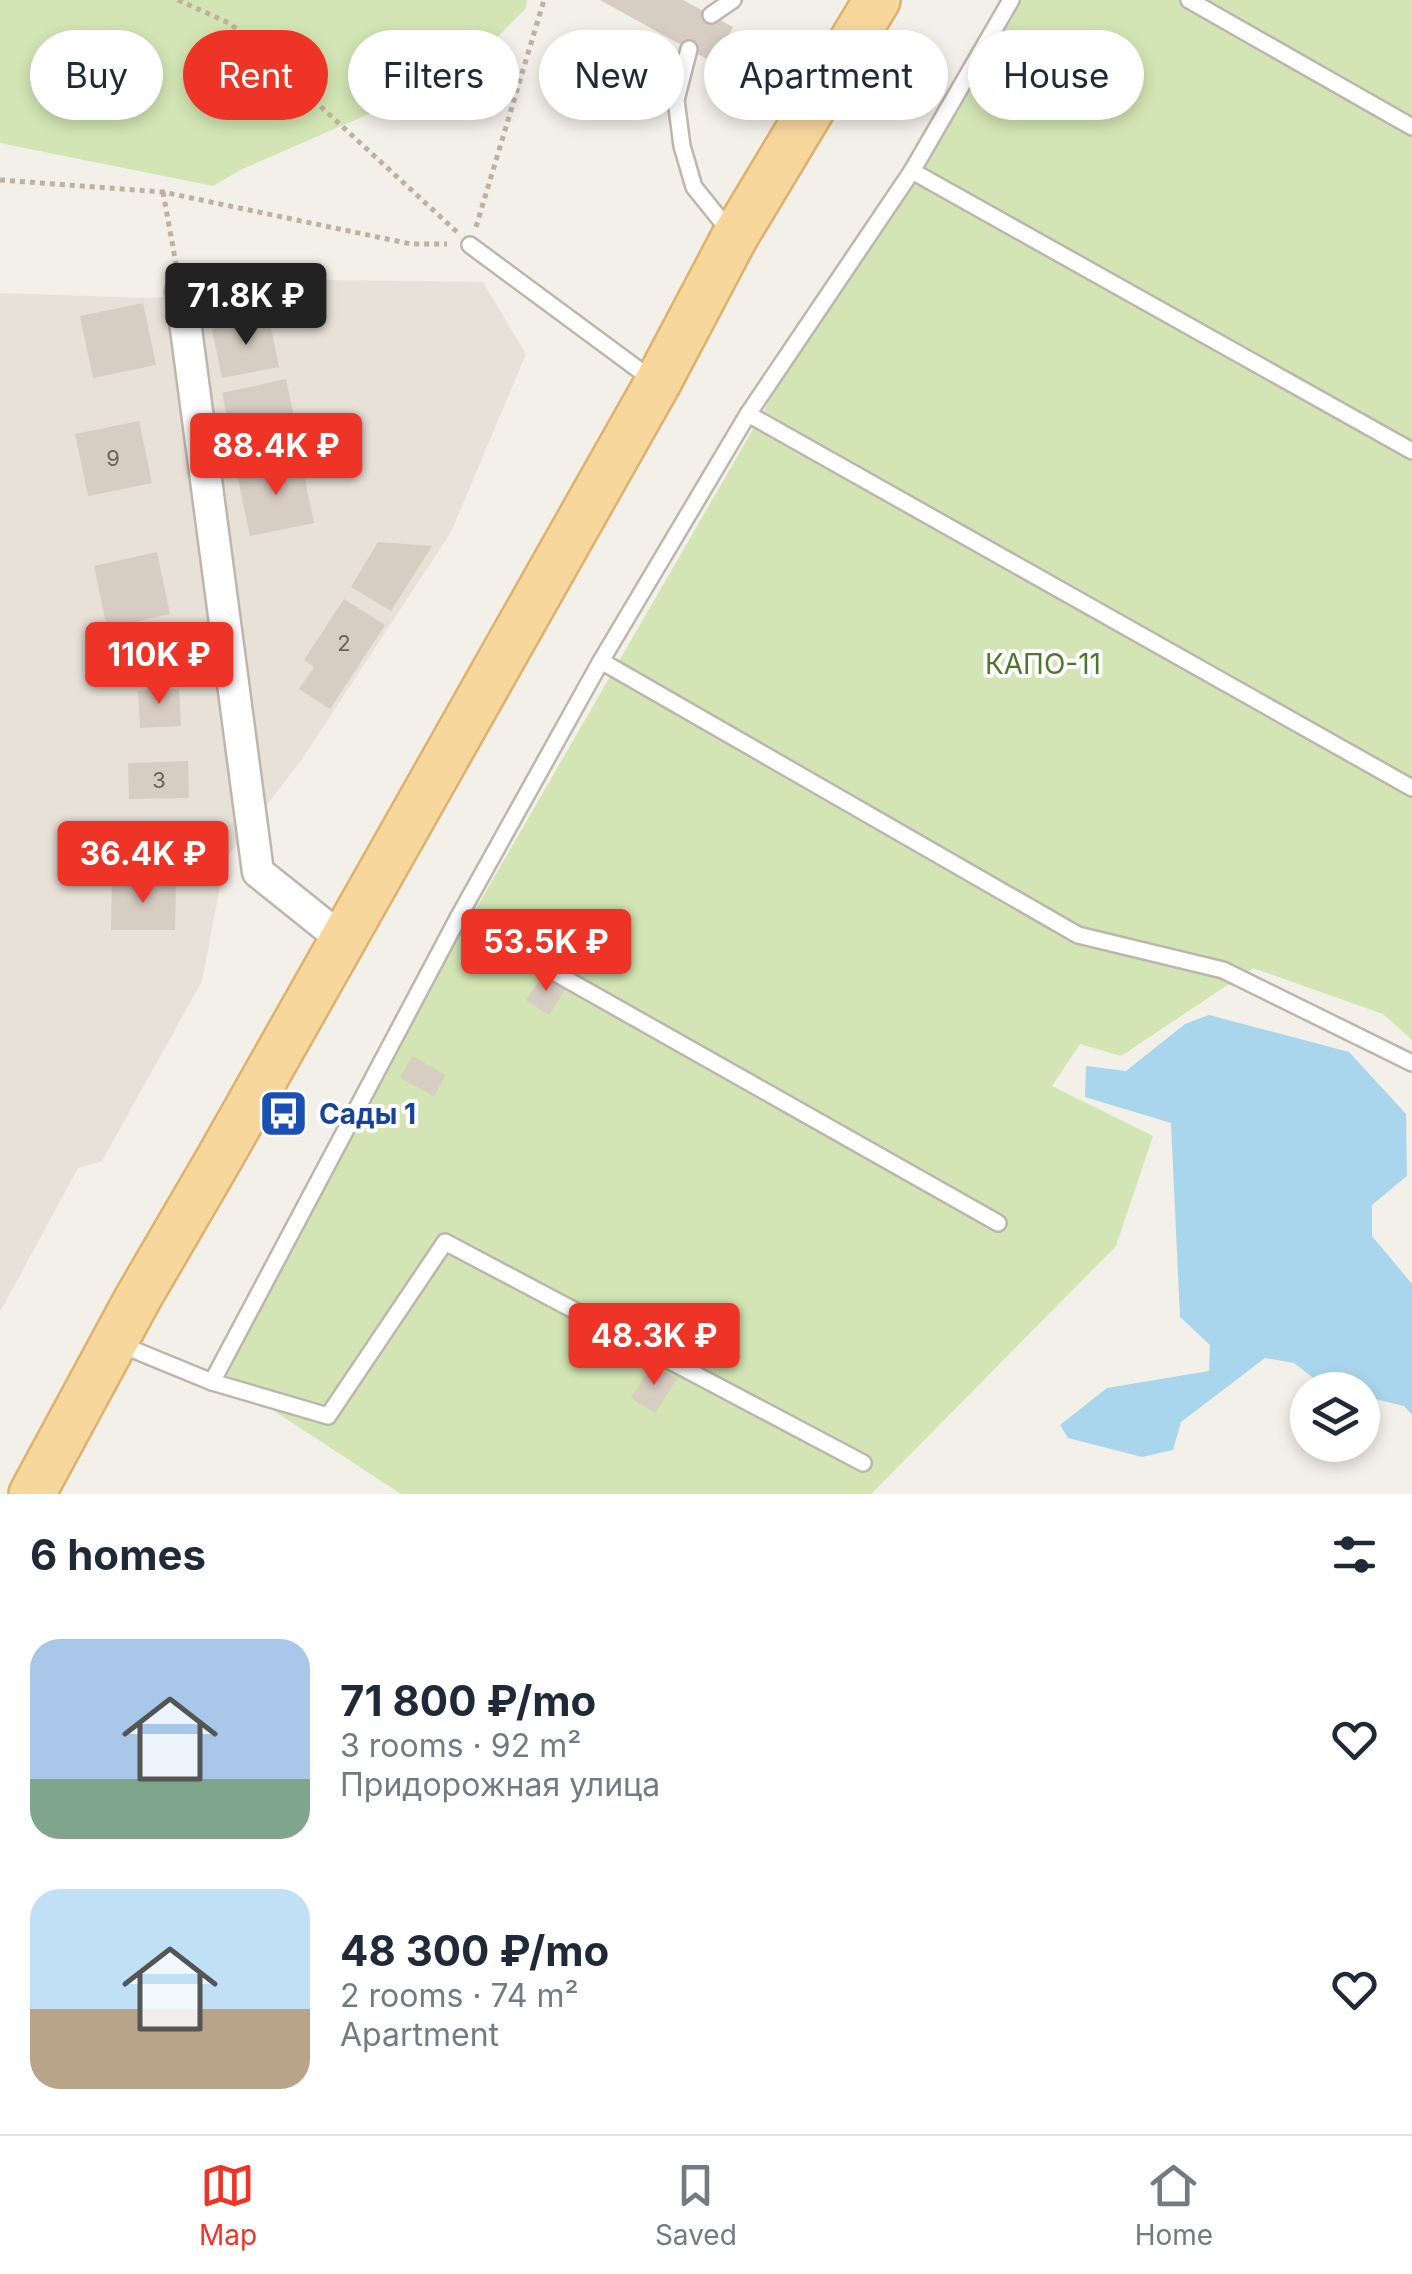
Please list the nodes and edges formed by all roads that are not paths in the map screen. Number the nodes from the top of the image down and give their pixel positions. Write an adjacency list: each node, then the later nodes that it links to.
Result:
1 (733, 0): 5 (lane)
2 (1011, 0): 8 (lane)
3 (1189, 0): 7 (lane)
4 (869, 5): 9 (main road)
5 (711, 15)
6 (688, 49): 9 (lane)
7 (1412, 127)
8 (912, 171): 13 (lane); 14 (lane)
9 (734, 238): 12 (main road)
10 (470, 244): 12 (lane)
11 (182, 291): 18 (street)
12 (657, 384): 18 (main road)
13 (748, 414): 15 (lane); 16 (lane)
14 (1412, 451)
15 (601, 661): 17 (lane); 19 (lane)
16 (1412, 788)
17 (458, 918): 20 (lane); 22 (lane)
18 (343, 940): 21 (main road)
19 (1412, 1063)
20 (998, 1223)
21 (114, 1342): 22 (lane); 24 (main road)
22 (212, 1382): 23 (lane)
23 (863, 1463)
24 (32, 1494)

